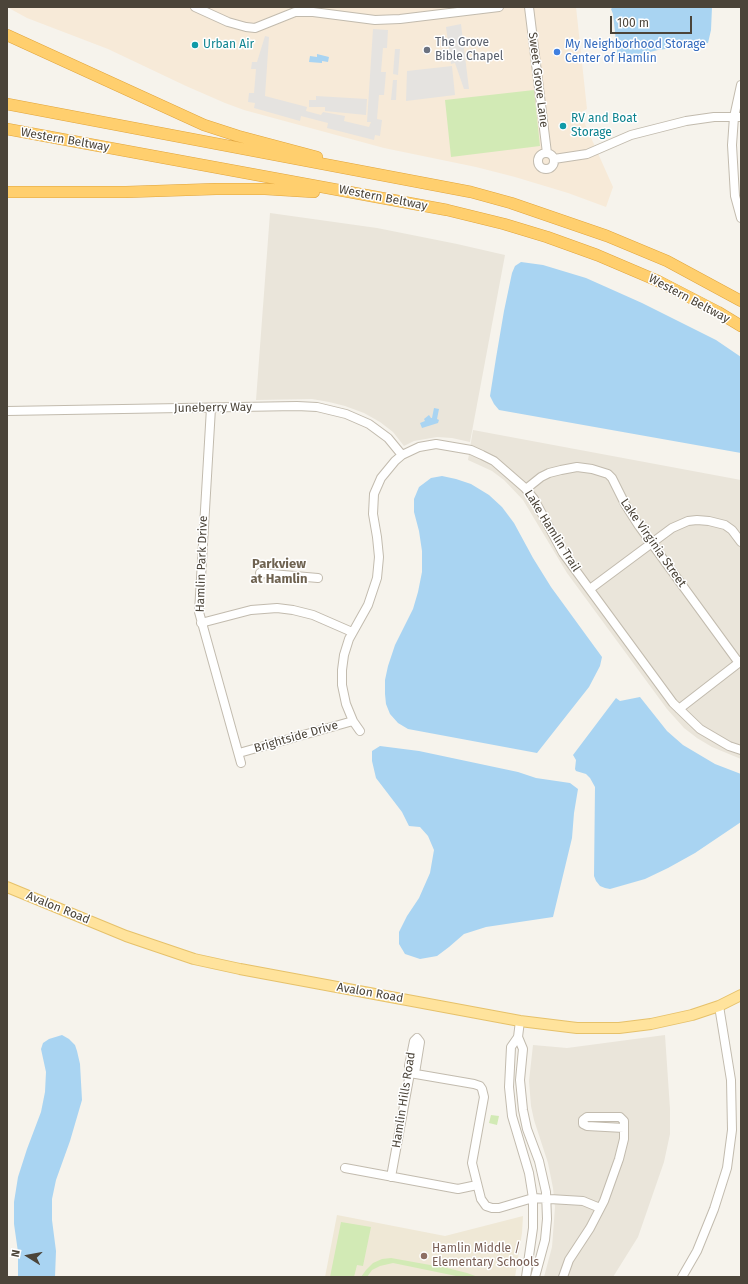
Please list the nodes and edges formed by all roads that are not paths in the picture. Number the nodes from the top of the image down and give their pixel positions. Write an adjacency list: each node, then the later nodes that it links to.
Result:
1 (195, 7): 4 (street)
2 (499, 7): 4 (street)
3 (529, 7): 10 (street, Sweet Grove Lane)
4 (325, 10)
5 (7, 35): 12 (highway)
6 (741, 85): 8 (street)
7 (7, 104): 12 (highway, Western Beltway)
8 (738, 117): 11 (street); 15 (street)
9 (7, 129): 14 (highway, Western Beltway)
10 (547, 153): 11 (street); 11 (street)
11 (554, 159)
12 (367, 172): 16 (highway, Western Beltway)
13 (7, 192): 14 (highway)
14 (392, 200): 17 (highway, Western Beltway)
15 (741, 218)
16 (741, 301)
17 (741, 326)
18 (211, 408): 19 (street, Juneberry Way); 20 (street, Juneberry Way); 27 (street, Hamlin Park Drive)
19 (7, 411)
20 (402, 455): 21 (street, Lake Hamlin Trail); 28 (street, Lake Hamlin Trail)
21 (526, 489): 23 (street, Lake Virginia Street); 26 (street, Lake Hamlin Trail)
22 (741, 542): 23 (street)
23 (652, 543): 26 (street); 29 (street, Lake Virginia Street)
24 (260, 573): 25 (street)
25 (318, 578)
26 (590, 589): 30 (street, Lake Hamlin Trail)
27 (201, 623): 28 (street); 34 (street, Hamlin Park Drive)
28 (352, 632): 31 (street, Lake Hamlin Trail)
29 (740, 662): 30 (street)
30 (679, 709): 33 (street, Lake Hamlin Trail)
31 (353, 721): 32 (street, Lake Hamlin Trail); 34 (street, Brightside Drive)
32 (360, 731)
33 (741, 750)
34 (239, 754): 35 (street, Hamlin Park Drive)
35 (241, 763)
36 (7, 887): 39 (main road, Avalon Road)
37 (741, 995): 38 (main road, Avalon Road)
38 (719, 1006): 39 (main road, Avalon Road); 51 (street)
39 (520, 1021): 40 (street)
40 (518, 1037): 45 (street); 46 (street)
41 (624, 1128): 47 (street)
42 (345, 1168): 43 (street)
43 (391, 1177): 44 (street); 44 (street, Hamlin Hills Road)
44 (477, 1185): 45 (street)
45 (533, 1198): 46 (street); 48 (street)
46 (546, 1199): 47 (street); 49 (street)
47 (600, 1208): 50 (street)
48 (526, 1277)
49 (536, 1277)
50 (563, 1277)
51 (682, 1277)

